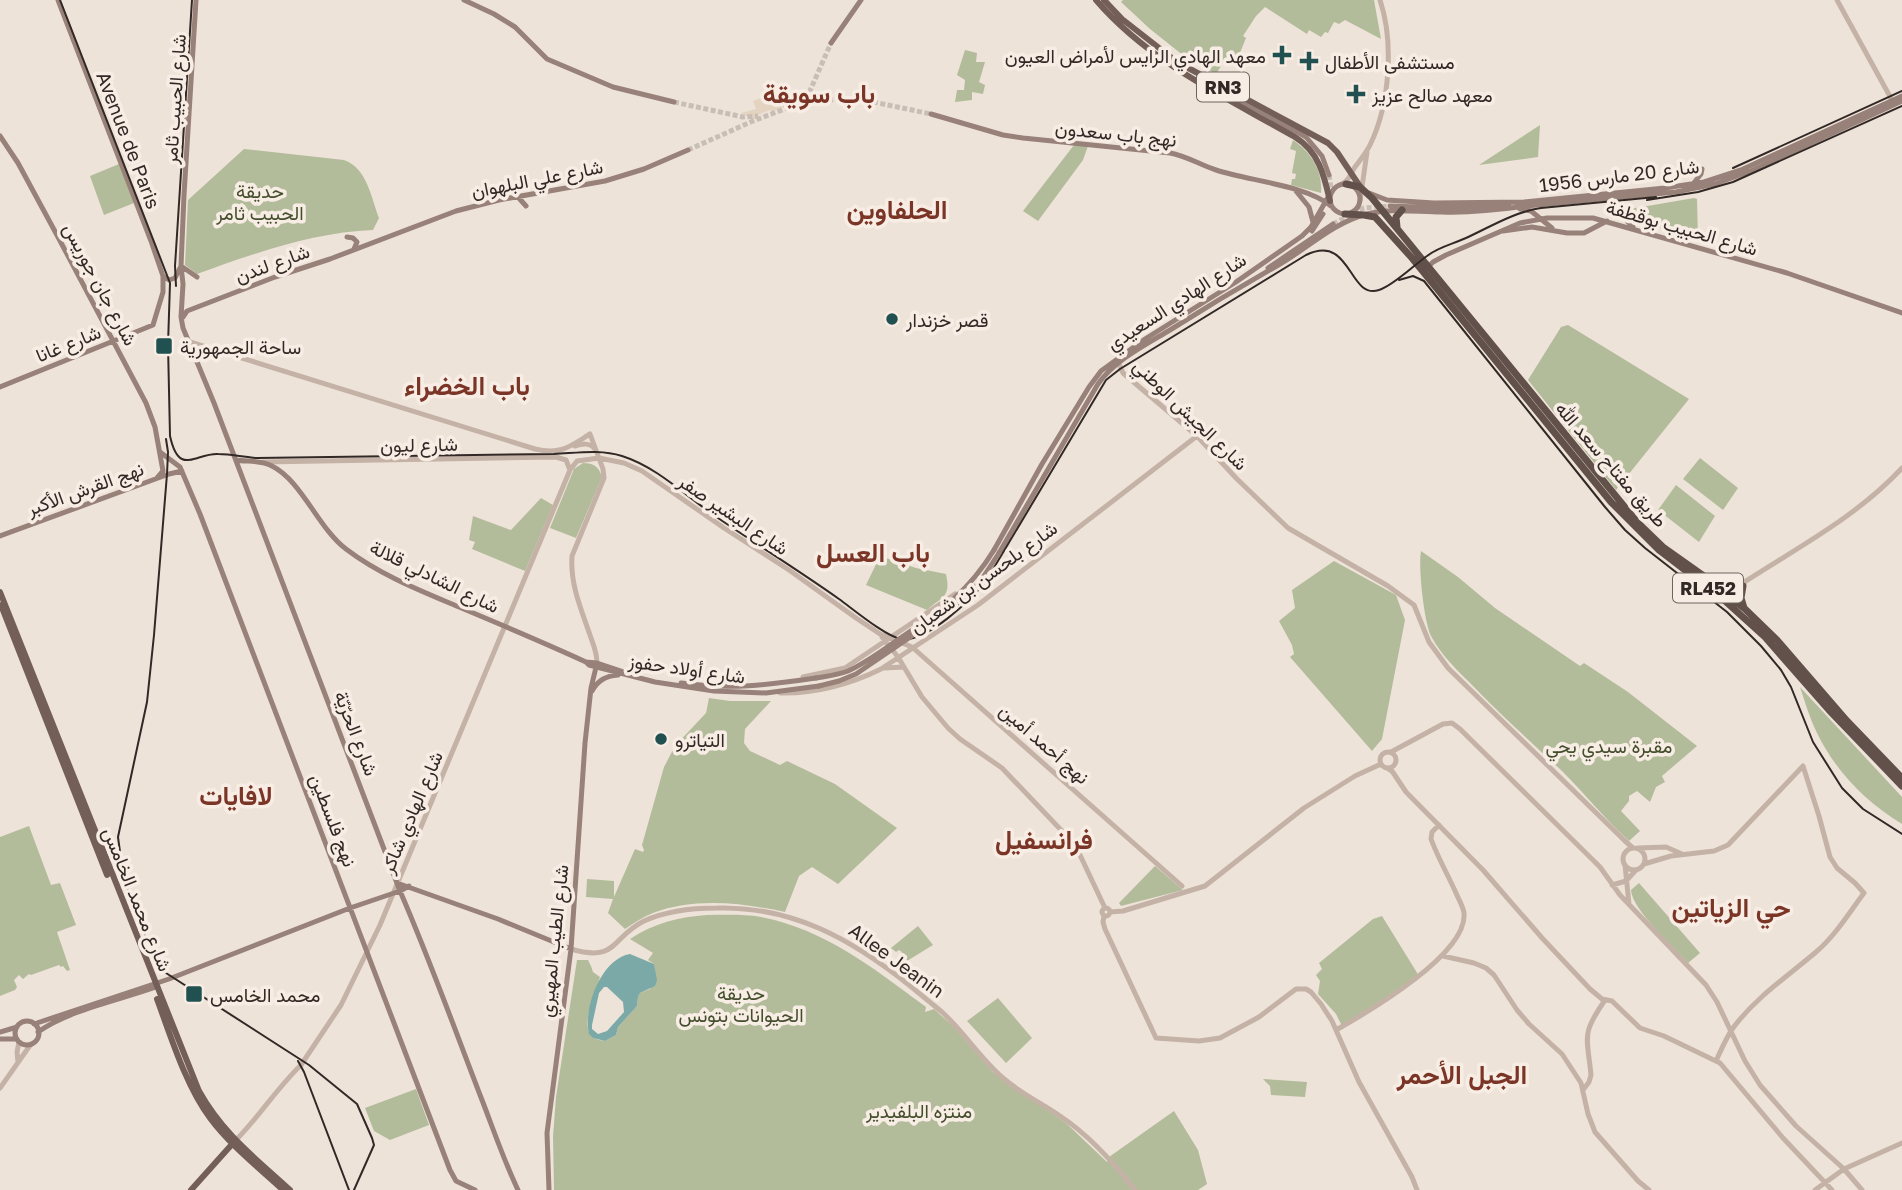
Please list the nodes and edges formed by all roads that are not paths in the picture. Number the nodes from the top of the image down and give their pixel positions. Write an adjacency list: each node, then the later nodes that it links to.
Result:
1 (58, 0): 55 (main road, Avenue de Paris)
2 (196, 0): 53 (main road, شارع الحبيب ثامر)
3 (464, 0): 12 (main road)
4 (861, 0): 9 (main road)
5 (1095, 0): 8 (main road)
6 (1380, 0): 16 (street)
7 (1837, 0): 13 (street)
8 (1104, 2): 10 (main road, RN3)
9 (831, 43)
10 (1176, 65): 19 (main road, RN3); 20 (main road); 27 (main road, RN3)
11 (1902, 98): 13 (main road, شارع 20 مارس 1956)
12 (674, 102)
13 (1893, 102): 22 (main road, شارع 20 مارس 1956); 29 (main road, شارع 20 مارس 1956)
14 (933, 115): 23 (main road, نهج باب سعدون)
15 (0, 136): 64 (main road, شارع جان جوريس)
16 (1368, 149): 19 (street); 24 (street)
17 (688, 150): 25 (main road, شارع علي البلهوان)
18 (1702, 169): 22 (main road)
19 (1351, 174): 21 (street); 24 (main road, RN3)
20 (1328, 175)
21 (1344, 184): 24 (highway); 27 (main road)
22 (1693, 184): 24 (main road, شارع 20 مارس 1956)
23 (1294, 189): 27 (main road, نهج باب سعدون); 43 (main road)
24 (1360, 192): 34 (highway, طريق مفتاح سعد الله / RL452); 35 (main road)
25 (528, 194): 26 (main road, شارع علي البلهوان); 26 (main road)
26 (517, 196): 49 (main road, شارع علي البلهوان)
27 (1329, 199): 35 (main road); 43 (main road, شارع الهادي السعيدي)
28 (1390, 206): 29 (main road, شارع 20 مارس 1956)
29 (1527, 206): 31 (main road, شارع 20 مارس 1956)
30 (1627, 208): 45 (main road)
31 (1507, 209): 32 (main road); 33 (main road, شارع 20 مارس 1956)
32 (1518, 209): 38 (main road); 40 (main road)
33 (1402, 210): 34 (main road, شارع 20 مارس 1956); 47 (highway)
34 (1383, 211): 36 (main road, شارع 20 مارس 1956); 47 (highway, طريق مفتاح سعد الله / RL452)
35 (1351, 213): 36 (highway); 42 (main road, شارع الهادي السعيدي)
36 (1364, 215): 42 (main road, شارع الهادي السعيدي); 57 (highway, طريق مفتاح سعد الله / RL452)
37 (1582, 217): 38 (main road, شارع الحبيب بوقطفة); 39 (main road, شارع الحبيب بوقطفة); 44 (main road)
38 (1540, 218): 40 (main road, شارع الحبيب بوقطفة); 46 (main road)
39 (1607, 221): 44 (main road); 45 (main road, شارع الحبيب بوقطفة)
40 (1520, 223): 48 (main road, شارع الحبيب بوقطفة)
41 (1333, 224): 52 (main road)
42 (1343, 224): 58 (main road, شارع الهادي السعيدي)
43 (1311, 227): 59 (main road, شارع الهادي السعيدي)
44 (1594, 228): 45 (main road); 46 (main road)
45 (1638, 230): 62 (main road, شارع الحبيب بوقطفة)
46 (1559, 231): 48 (main road)
47 (1399, 232): 54 (highway, طريق مفتاح سعد الله / RL452)
48 (1501, 232): 54 (main road, شارع الحبيب بوقطفة)
49 (392, 235): 51 (main road, شارع لندن)
50 (348, 237): 51 (main road)
51 (355, 249): 63 (main road, شارع لندن)
52 (1296, 249): 58 (main road); 59 (main road)
53 (181, 266): 55 (main road); 56 (main road); 60 (main road, شارع الحبيب ثامر)
54 (1428, 267): 57 (main road); 81 (highway, طريق مفتاح سعد الله / RL452)
55 (163, 276): 61 (main road, Avenue de Paris)
56 (197, 277)
57 (1429, 279): 84 (highway, طريق مفتاح سعد الله / RL452)
58 (1251, 280): 66 (main road, شارع الهادي السعيدي)
59 (1236, 282): 66 (main road, شارع الهادي السعيدي)
60 (183, 284): 63 (main road, شارع الحرّيّة)
61 (163, 292): 64 (main road, شارع غانا)
62 (1902, 313)
63 (187, 335): 65 (main road, شارع الحرّيّة)
64 (115, 341): 67 (main road, شارع غانا); 70 (main road, شارع جان جوريس)
65 (190, 342): 69 (street, شارع البشير صفر); 72 (main road, شارع الحرّيّة)
66 (1118, 361): 68 (street, شارع الجيش الوطني); 80 (main road, شارع الهادي السعيدي)
67 (0, 387)
68 (1198, 436): 90 (street, شارع بلحسن بن شعبان); 106 (street, شارع الجيش الوطني)
69 (569, 448): 71 (street, شارع البشير صفر); 71 (street, شارع الطيب المهيري)
70 (160, 452): 76 (main road); 78 (main road)
71 (598, 454): 75 (street); 88 (street, شارع البشير صفر); 93 (street, شارع الطيب المهيري)
72 (236, 460): 73 (main road); 77 (main road, شارع الحرّيّة)
73 (257, 462): 75 (street, شارع ليون); 77 (main road); 87 (main road, شارع الشادلي قلالة)
74 (1902, 468): 82 (street)
75 (570, 470): 87 (street, شارع الهادي شاكر)
76 (182, 471): 78 (main road, نهج القرش الأكبر); 118 (main road, نهج فلسطين)
77 (242, 477): 112 (main road, شارع الحرّيّة)
78 (157, 478): 79 (main road, نهج القرش الأكبر)
79 (0, 537)
80 (997, 549): 89 (street, شارع أولاد حفوز); 97 (main road, شارع أولاد حفوز, bridge); 98 (main road, شارع أولاد حفوز, bridge)
81 (1711, 581): 82 (highway); 84 (highway, طريق مفتاح سعد الله / RL452)
82 (1743, 584): 84 (street); 86 (highway)
83 (0, 592): 123 (main road, شارع محمد الخامس)
84 (1725, 597): 86 (highway, طريق مفتاح سعد الله / RL452); 104 (highway, طريق مفتاح سعد الله / RL452)
85 (0, 604): 123 (main road, شارع محمد الخامس)
86 (1745, 609): 103 (highway, طريق مفتاح سعد الله / RL452)
87 (505, 627): 92 (main road, شارع الشادلي قلالة); 112 (street, شارع الهادي شاكر)
88 (880, 634): 89 (street, نهج أحمد أمين)
89 (888, 640): 90 (street, نهج أحمد أمين); 91 (street); 97 (street, شارع أولاد حفوز)
90 (912, 647): 91 (street, شارع بلحسن بن شعبان); 115 (street, نهج أحمد أمين)
91 (898, 657): 94 (street); 95 (street, شارع بلحسن بن شعبان)
92 (586, 662): 93 (main road, شارع أولاد حفوز)
93 (597, 665): 96 (main road, شارع أولاد حفوز); 97 (main road, شارع أولاد حفوز); 99 (main road, شارع الطيب المهيري)
94 (904, 667): 95 (street); 119 (street)
95 (881, 669): 98 (street, شارع بلحسن بن شعبان)
96 (622, 675): 98 (main road, شارع أولاد حفوز); 99 (main road)
97 (763, 686)
98 (766, 693)
99 (591, 694): 120 (main road, شارع الطيب المهيري)
100 (1391, 752): 101 (street); 102 (street); 113 (street)
101 (1381, 764): 102 (street); 119 (street)
102 (1387, 768): 105 (street)
103 (1902, 778)
104 (1902, 786)
105 (1439, 825): 122 (street); 124 (street)
106 (1632, 849): 107 (street); 108 (street); 109 (street)
107 (1682, 854): 108 (street); 128 (street)
108 (1644, 864): 110 (street)
109 (1625, 865): 110 (street); 111 (street)
110 (1636, 870): 111 (street)
111 (1626, 881): 113 (street); 117 (street)
112 (397, 883): 114 (main road); 116 (main road, شارع الحرّيّة)
113 (1612, 885): 117 (street)
114 (409, 886): 116 (main road); 120 (main road)
115 (1182, 886)
116 (397, 892): 118 (main road); 121 (street, شارع الهادي شاكر); 147 (main road, شارع الحرّيّة)
117 (1629, 904): 128 (street)
118 (350, 908): 121 (main road, نهج فلسطين); 123 (main road)
119 (1106, 912): 127 (street)
120 (571, 949): 142 (main road, شارع الطيب المهيري); 148 (street, Allee Jeanin)
121 (367, 953): 138 (street, شارع الهادي شاكر); 146 (main road, نهج فلسطين)
122 (1443, 956): 127 (street); 137 (street)
123 (154, 986): 125 (main road); 130 (main road); 138 (main road, شارع محمد الخامس)
124 (1605, 1000): 134 (street); 137 (street)
125 (34, 1024): 126 (main road); 130 (main road)
126 (17, 1027): 129 (main road); 132 (main road)
127 (1336, 1030): 149 (street)
128 (1731, 1030): 134 (street); 140 (street)
129 (0, 1032)
130 (38, 1032): 133 (main road)
131 (0, 1039): 132 (main road)
132 (18, 1040): 133 (main road); 135 (street)
133 (31, 1044): 135 (street)
134 (1716, 1061): 141 (street)
135 (18, 1062): 136 (street)
136 (0, 1088)
137 (1583, 1090): 150 (street)
138 (235, 1140): 143 (main road); 144 (main road, شارع محمد الخامس); 145 (main road, شارع محمد الخامس)
139 (1902, 1143): 140 (street)
140 (1844, 1169): 141 (street); 153 (street)
141 (1825, 1183): 151 (street); 152 (street)
142 (547, 1188)
143 (191, 1190)
144 (283, 1190)
145 (290, 1190)
146 (475, 1190)
147 (518, 1190)
148 (1135, 1190)
149 (1416, 1190)
150 (1648, 1190)
151 (1815, 1190)
152 (1832, 1190)
153 (1862, 1190)

